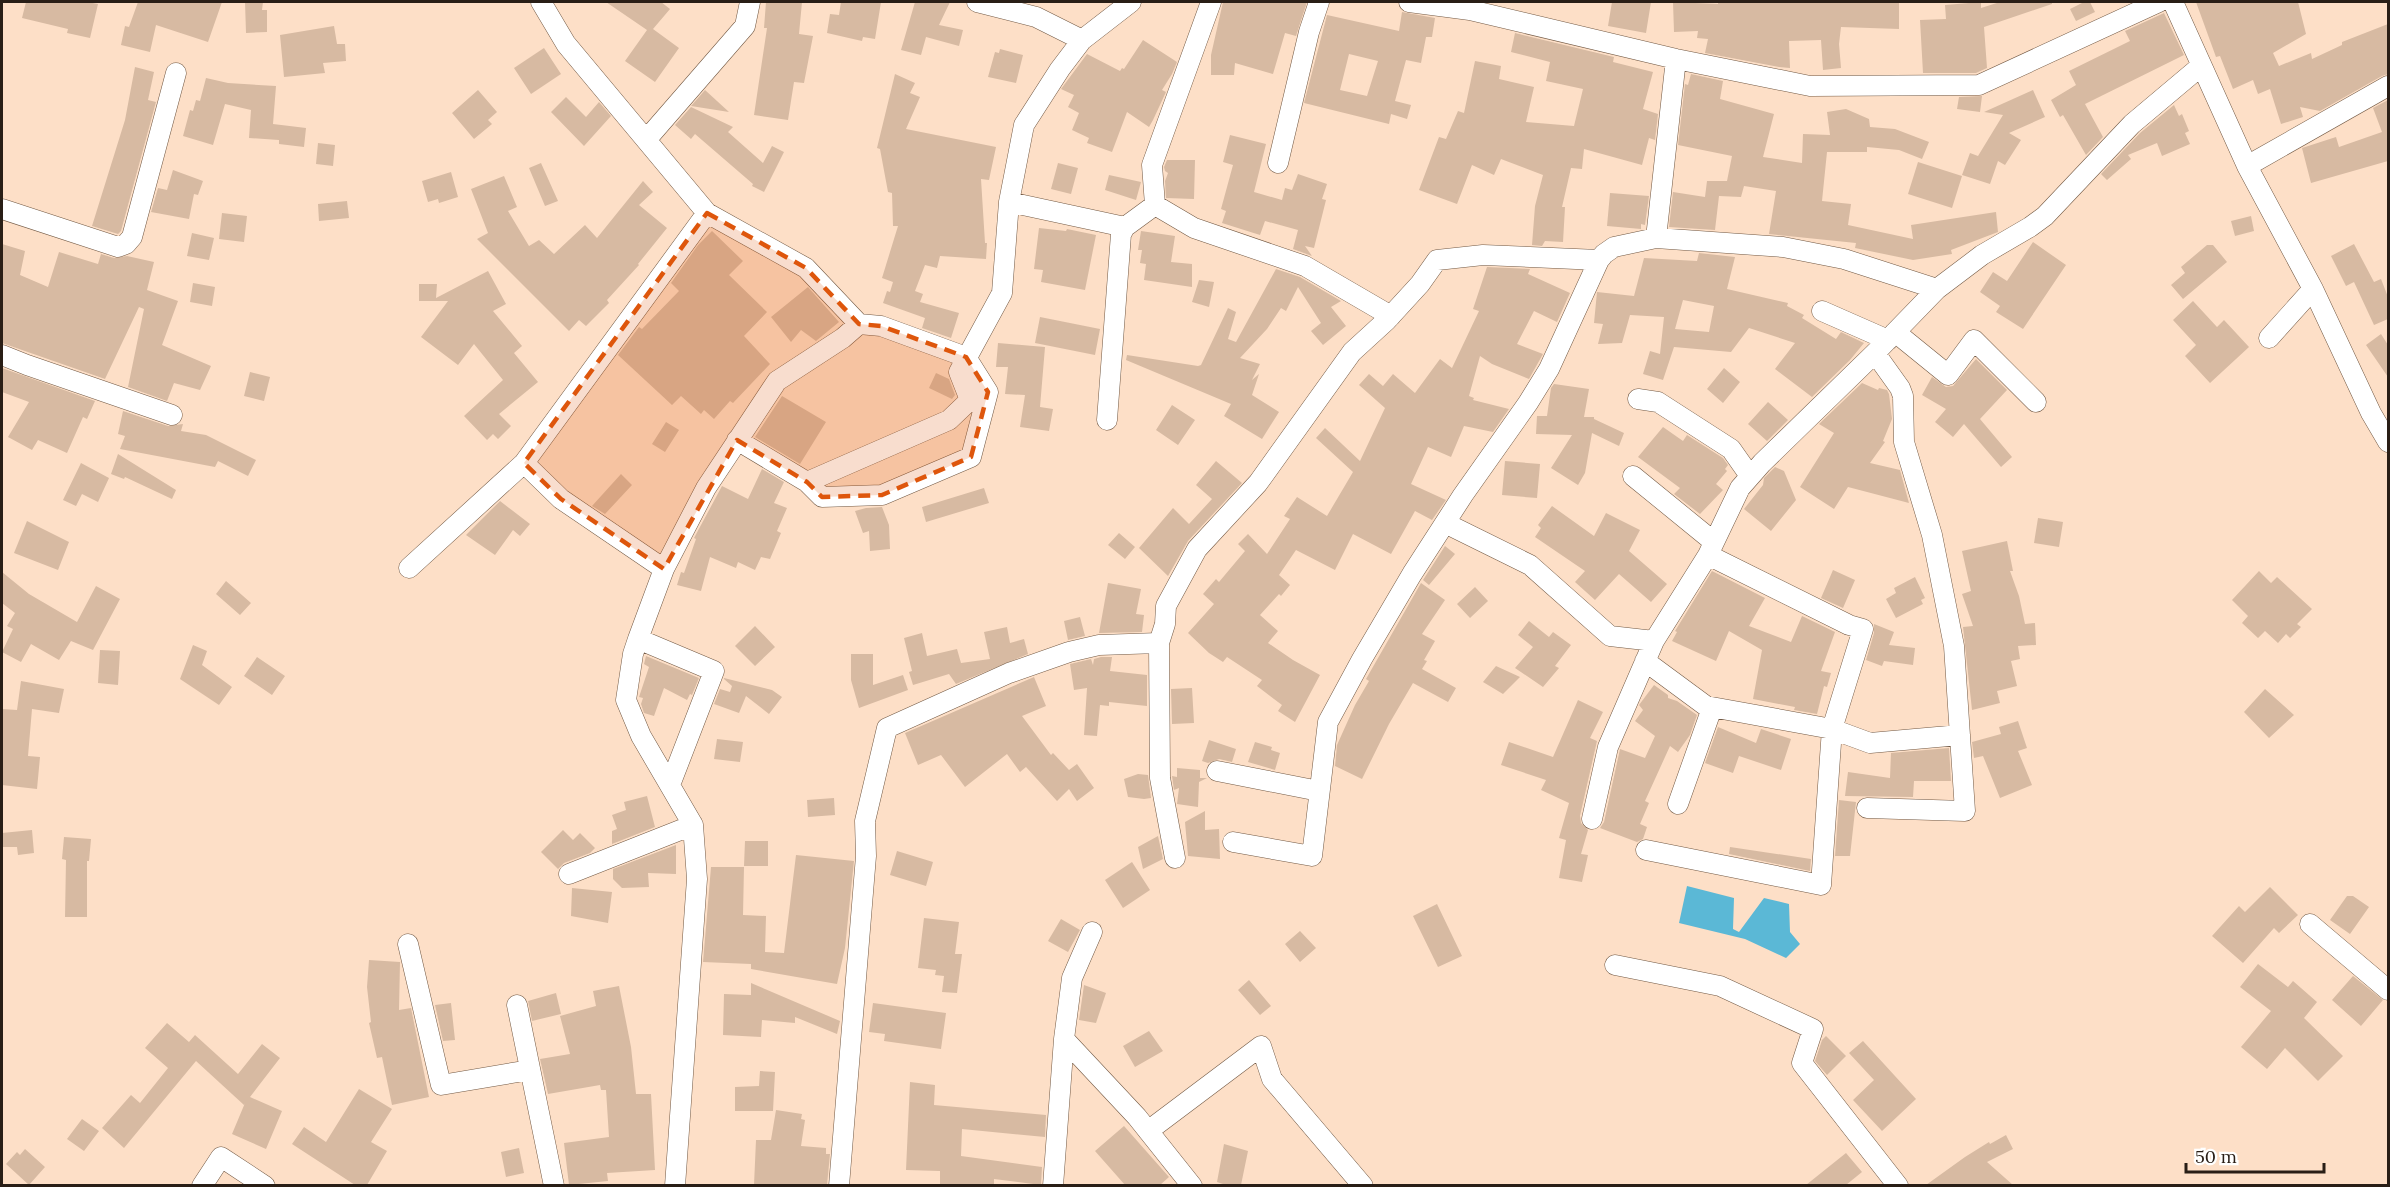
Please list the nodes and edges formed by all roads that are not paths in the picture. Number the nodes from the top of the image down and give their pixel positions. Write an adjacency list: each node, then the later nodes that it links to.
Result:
1 (541, 2): 16 (street)
2 (750, 2): 16 (street)
3 (976, 2): 11 (street)
4 (1131, 2): 11 (street)
5 (1211, 2): 20 (street)
6 (1318, 2): 17 (street)
7 (1409, 2): 10 (street)
8 (2159, 2): 12 (street)
9 (2173, 2): 13 (street)
10 (1470, 6): 12 (street)
11 (1082, 40): 19 (street)
12 (1676, 59): 24 (street)
13 (2200, 66): 18 (street); 26 (street)
14 (176, 73): 21 (street)
15 (2388, 86): 18 (street)
16 (646, 140): 22 (street)
17 (1278, 164)
18 (2247, 166): 27 (street)
19 (1009, 202): 23 (street); 34 (street)
20 (1155, 205): 23 (street); 29 (street)
21 (2, 208)
22 (707, 213): 30 (street); 41 (street)
23 (1125, 227): 38 (street)
24 (1656, 238): 25 (street); 26 (street)
25 (1599, 260): 29 (street); 45 (street)
26 (1937, 289): 32 (street)
27 (2313, 289): 31 (street); 40 (street)
28 (1822, 311): 32 (street)
29 (1391, 316): 51 (street)
30 (859, 324): 34 (street); 39 (street)
31 (2269, 338)
32 (1886, 342): 36 (street); 43 (street); 55 (street)
33 (2, 355): 37 (street)
34 (966, 357): 44 (street); 44 (street)
35 (1638, 399): 43 (street)
36 (2036, 402)
37 (172, 415)
38 (1107, 420)
39 (737, 440): 44 (street); 48 (street)
40 (2388, 442)
41 (524, 463): 47 (street); 48 (street)
42 (1633, 476): 46 (street)
43 (1750, 476): 46 (street)
44 (807, 482)
45 (1445, 523): 50 (street); 58 (street)
46 (1711, 548): 50 (street); 54 (street)
47 (409, 568)
48 (664, 569): 49 (street)
49 (638, 639): 57 (street); 57 (street)
50 (1654, 641): 52 (street)
51 (1160, 643): 65 (street); 80 (street)
52 (1645, 661): 53 (street); 61 (street)
53 (1712, 708): 54 (street); 59 (street)
54 (1832, 729): 55 (street); 64 (street)
55 (1960, 735): 60 (street)
56 (1216, 771): 58 (street)
57 (670, 785): 62 (street)
58 (1319, 791): 63 (street)
59 (1678, 804)
60 (1867, 808)
61 (1592, 819)
62 (693, 825): 66 (street); 79 (street)
63 (1233, 842)
64 (1646, 850)
65 (1175, 858)
66 (569, 874)
67 (2310, 924): 71 (street)
68 (1092, 932): 73 (street)
69 (408, 944): 74 (street)
70 (1615, 965): 84 (street)
71 (2388, 990)
72 (517, 1005): 74 (street)
73 (1064, 1039): 75 (street); 81 (street)
74 (530, 1070): 78 (street)
75 (1148, 1131): 82 (street); 83 (street)
76 (202, 1185): 77 (street)
77 (265, 1185)
78 (554, 1185)
79 (675, 1185)
80 (839, 1185)
81 (1053, 1185)
82 (1192, 1185)
83 (1363, 1185)
84 (1898, 1185)

